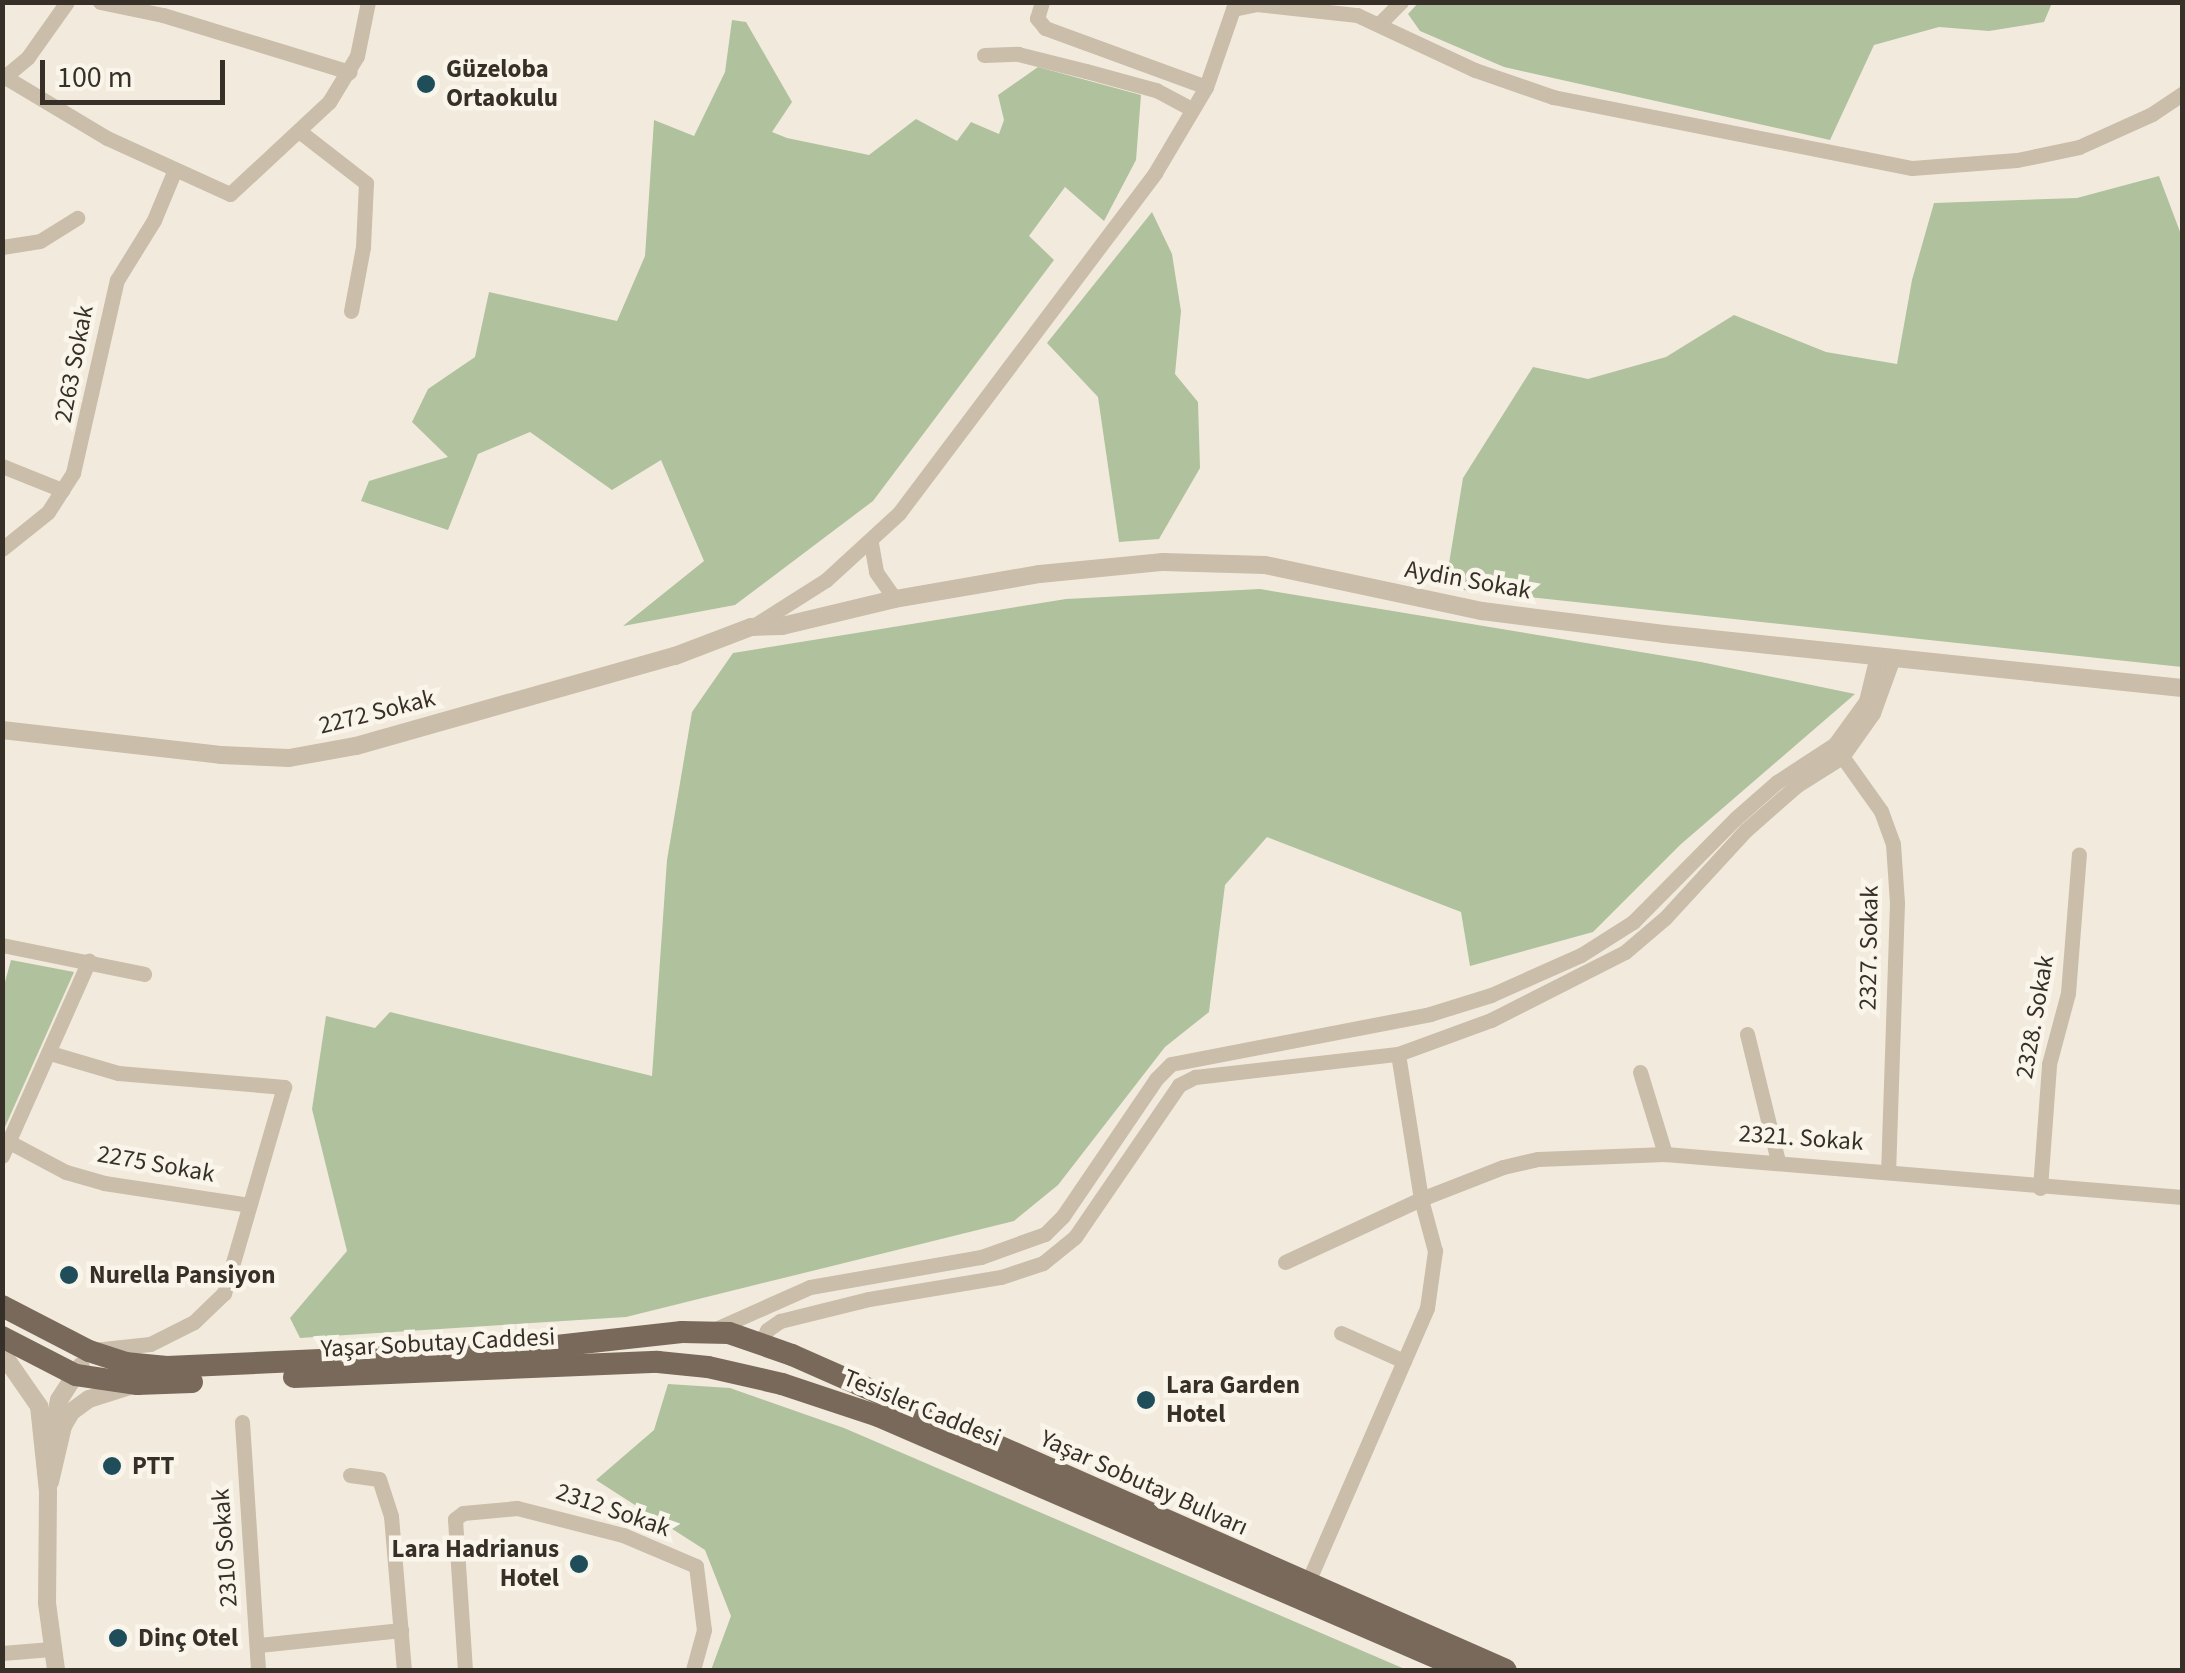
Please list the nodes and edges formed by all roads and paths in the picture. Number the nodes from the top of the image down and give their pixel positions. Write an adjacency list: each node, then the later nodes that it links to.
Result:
1 (66, 2): 10 (street)
2 (100, 2): 9 (street)
3 (368, 2): 9 (street)
4 (1042, 2): 11 (street)
5 (1401, 2): 7 (street)
6 (1232, 6): 7 (street); 11 (street)
7 (1380, 24): 12 (street)
8 (984, 55): 13 (street)
9 (349, 72): 14 (street)
10 (4, 78): 15 (street)
11 (1206, 86): 13 (street)
12 (2182, 94)
13 (1190, 109): 21 (street)
14 (299, 130): 15 (street); 18 (street)
15 (174, 172): 20 (street, 2263 Sokak)
16 (77, 218): 17 (street)
17 (2, 247)
18 (350, 311)
19 (2, 466): 20 (street)
20 (62, 490): 22 (street, 2263 Sokak)
21 (871, 543): 23 (street); 24 (street)
22 (2, 549)
23 (895, 599): 24 (street, Aydin Sokak); 25 (street, Aydin Sokak)
24 (751, 628): 27 (street, 2272 Sokak)
25 (1885, 657): 26 (street, Aydin Sokak); 28 (street)
26 (2182, 688)
27 (2, 730)
28 (1838, 750): 35 (street); 40 (street, 2327. Sokak); 47 (street)
29 (2079, 854): 41 (street, 2328. Sokak)
30 (3, 947): 31 (street)
31 (89, 961): 32 (street); 34 (street)
32 (144, 974)
33 (1748, 1034): 39 (street)
34 (50, 1053): 37 (street); 44 (street)
35 (1398, 1054): 43 (street); 50 (street)
36 (1640, 1072): 38 (street)
37 (5, 1144): 44 (street, 2275 Sokak)
38 (1665, 1154): 39 (street, 2321. Sokak); 43 (street, 2321. Sokak)
39 (1778, 1162): 40 (street, 2321. Sokak)
40 (1888, 1170): 41 (street, 2321. Sokak)
41 (2040, 1188): 42 (street, 2321. Sokak)
42 (2182, 1197)
43 (1422, 1199): 45 (street, 2321. Sokak); 53 (street)
44 (249, 1206): 51 (street)
45 (1285, 1262)
46 (2, 1306): 51 (main road)
47 (711, 1330): 50 (main road, Yaşar Sobutay Bulvarı); 51 (main road); 54 (main road)
48 (1341, 1333): 53 (street)
49 (2, 1337): 56 (main road, Yaşar Sobutay Caddesi)
50 (761, 1343): 55 (main road); 61 (main road, Yaşar Sobutay Bulvarı)
51 (89, 1351): 56 (street)
52 (2, 1354): 60 (street)
53 (1404, 1360): 61 (street)
54 (708, 1367): 55 (main road, Yaşar Sobutay Caddesi); 57 (main road, Yaşar Sobutay Caddesi)
55 (740, 1374): 71 (main road, Tesisler Caddesi)
56 (76, 1375): 57 (main road, Yaşar Sobutay Caddesi); 60 (street)
57 (137, 1384): 60 (street)
58 (242, 1422): 63 (street, 2310 Sokak)
59 (350, 1475): 62 (street)
60 (48, 1492): 64 (street)
61 (1307, 1584): 72 (main road, Yaşar Sobutay Bulvarı)
62 (401, 1630): 63 (street); 68 (street)
63 (258, 1645): 67 (street, 2310 Sokak)
64 (51, 1649): 65 (street); 66 (street)
65 (2, 1653)
66 (56, 1670)
67 (258, 1670)
68 (404, 1670)
69 (465, 1670): 70 (street, 2312 Sokak)
70 (693, 1670)
71 (1465, 1670)
72 (1506, 1670)

